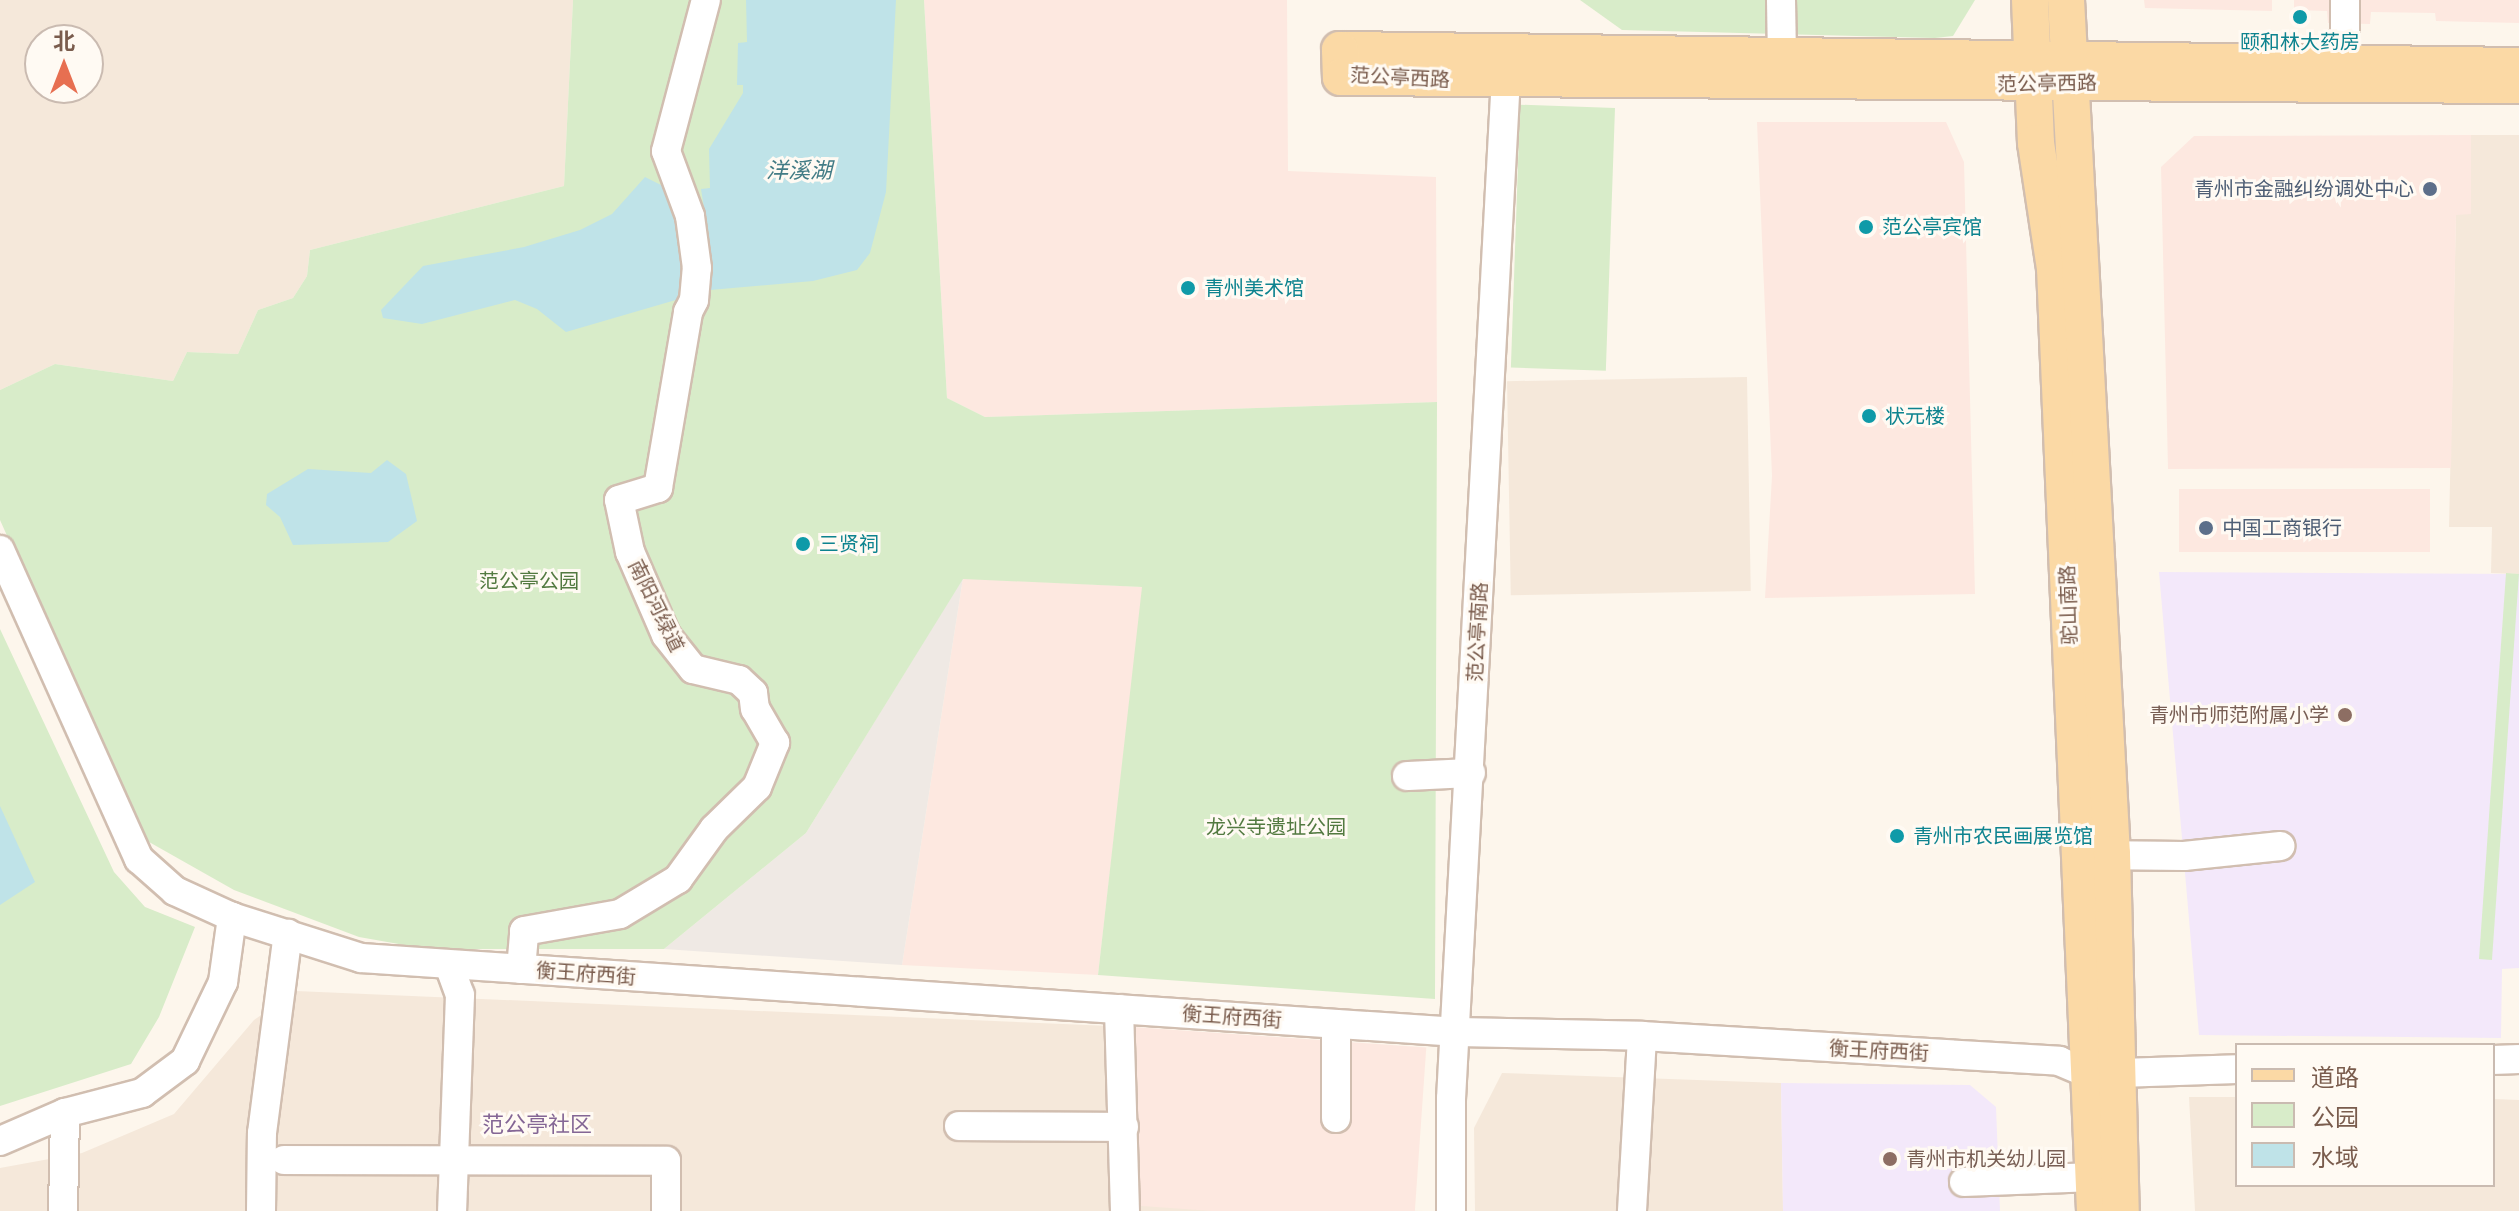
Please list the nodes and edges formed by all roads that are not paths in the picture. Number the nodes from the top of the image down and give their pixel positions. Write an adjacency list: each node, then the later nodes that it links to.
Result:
1 (706, 0): 21 (street, 南阳河绿道)
2 (1781, 0): 6 (street)
3 (2030, 0): 11 (main road, 驼山南路)
4 (2066, 0): 10 (main road, 驼山南路)
5 (2345, 0): 7 (street)
6 (1782, 55): 9 (main road, 范公亭西路); 11 (main road, 范公亭西路)
7 (2344, 64): 8 (main road, 范公亭西路); 10 (main road, 范公亭西路)
8 (2519, 66)
9 (1506, 68): 11 (main road, 范公亭西路); 14 (street, 范公亭南路)
10 (2073, 72): 11 (main road, 范公亭西路); 12 (main road, 范公亭西路); 17 (main road, 驼山南路)
11 (2034, 73): 17 (main road, 驼山南路)
12 (2519, 85)
13 (0, 550): 18 (street, 衡王府西街)
14 (1471, 773): 15 (street); 24 (street, 范公亭南路)
15 (1407, 776)
16 (2280, 846): 17 (street)
17 (2096, 854): 29 (main road, 驼山南路)
18 (232, 917): 19 (street, 衡王府西街); 30 (street)
19 (288, 934): 20 (street, 衡王府西街); 40 (street)
20 (449, 965): 21 (street, 衡王府西街); 36 (street)
21 (521, 969): 22 (street, 衡王府西街)
22 (1119, 1009): 23 (street, 衡王府西街); 33 (street)
23 (1336, 1024): 24 (street, 衡王府西街); 31 (street)
24 (1458, 1032): 25 (street, 衡王府西街); 44 (street, 范公亭南路)
25 (1642, 1036): 29 (street, 衡王府西街); 45 (street)
26 (2519, 1059): 27 (street)
27 (2495, 1060)
28 (2235, 1069): 29 (street, 衡王府西街)
29 (2105, 1073): 38 (main road, 驼山南路); 46 (main road, 驼山南路)
30 (65, 1113): 34 (street); 39 (street)
31 (1336, 1118)
32 (959, 1126): 33 (street)
33 (1124, 1127): 43 (street)
34 (0, 1141)
35 (284, 1160): 36 (street)
36 (454, 1160): 41 (street); 42 (street)
37 (1964, 1182): 38 (street)
38 (2094, 1194)
39 (63, 1211)
40 (261, 1211)
41 (452, 1211)
42 (666, 1211)
43 (1125, 1211)
44 (1451, 1211)
45 (1632, 1211)
46 (2121, 1211)

